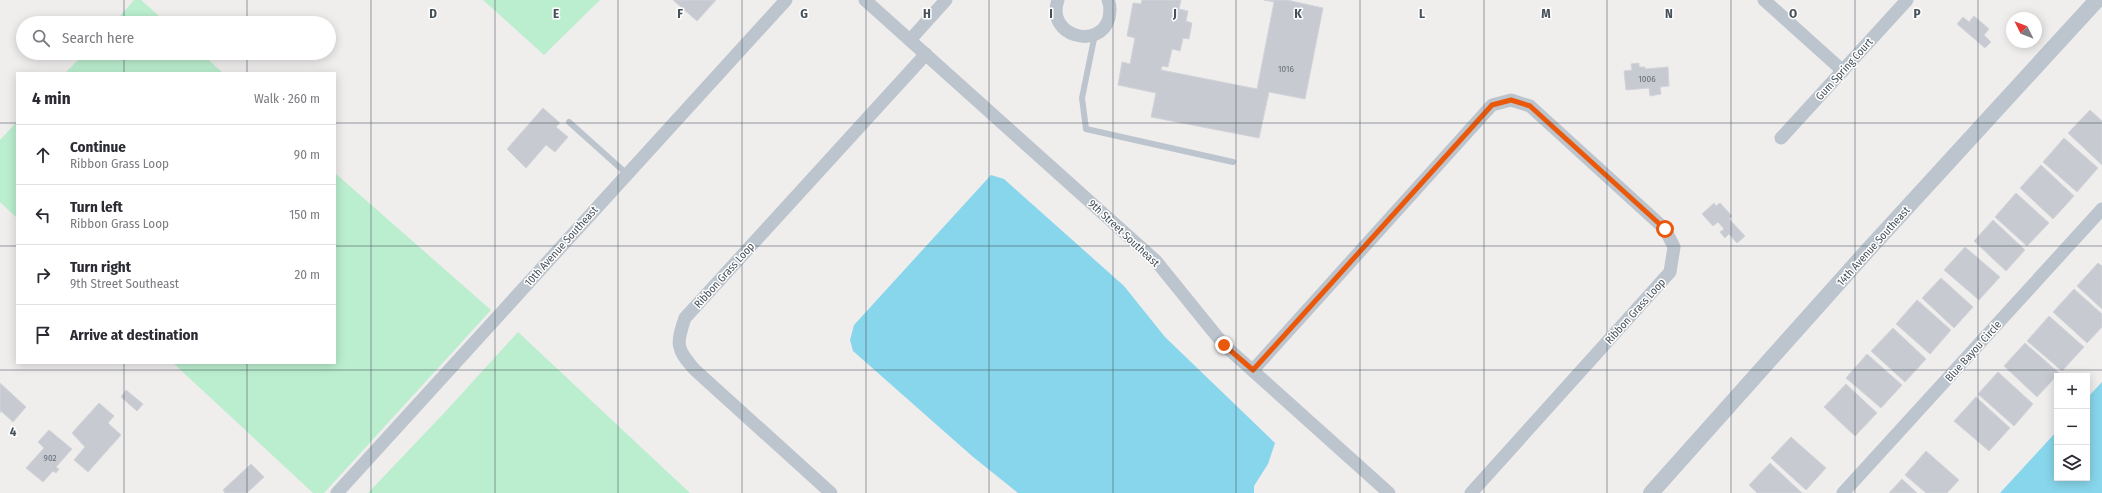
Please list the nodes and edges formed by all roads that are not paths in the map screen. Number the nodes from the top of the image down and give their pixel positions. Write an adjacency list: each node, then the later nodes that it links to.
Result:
1 (786, 0): 16 (street, 10th Avenue Southeast)
2 (865, 0): 10 (street, 9th Street Southeast)
3 (946, 0): 10 (street)
4 (1108, 0): 9 (street)
5 (1764, 0): 12 (street)
6 (1907, 0): 12 (street, Gum Spring Court)
7 (2097, 0): 23 (street, 14th Avenue Southeast)
8 (1053, 2): 9 (street)
9 (1096, 34): 15 (lane)
10 (910, 40): 11 (street, 9th Street Southeast)
11 (926, 54): 18 (street, 9th Street Southeast); 20 (street, Ribbon Grass Loop)
12 (1843, 71): 14 (street, Gum Spring Court)
13 (569, 122): 16 (lane)
14 (1781, 138)
15 (1233, 162)
16 (628, 174): 19 (street, 10th Avenue Southeast)
17 (2102, 209): 24 (street, Blue Bayou Circle)
18 (1253, 370): 21 (street, 9th Street Southeast); 22 (street, Ribbon Grass Loop)
19 (337, 493)
20 (831, 493)
21 (1389, 493)
22 (1471, 493)
23 (1651, 493)
24 (1844, 493)

